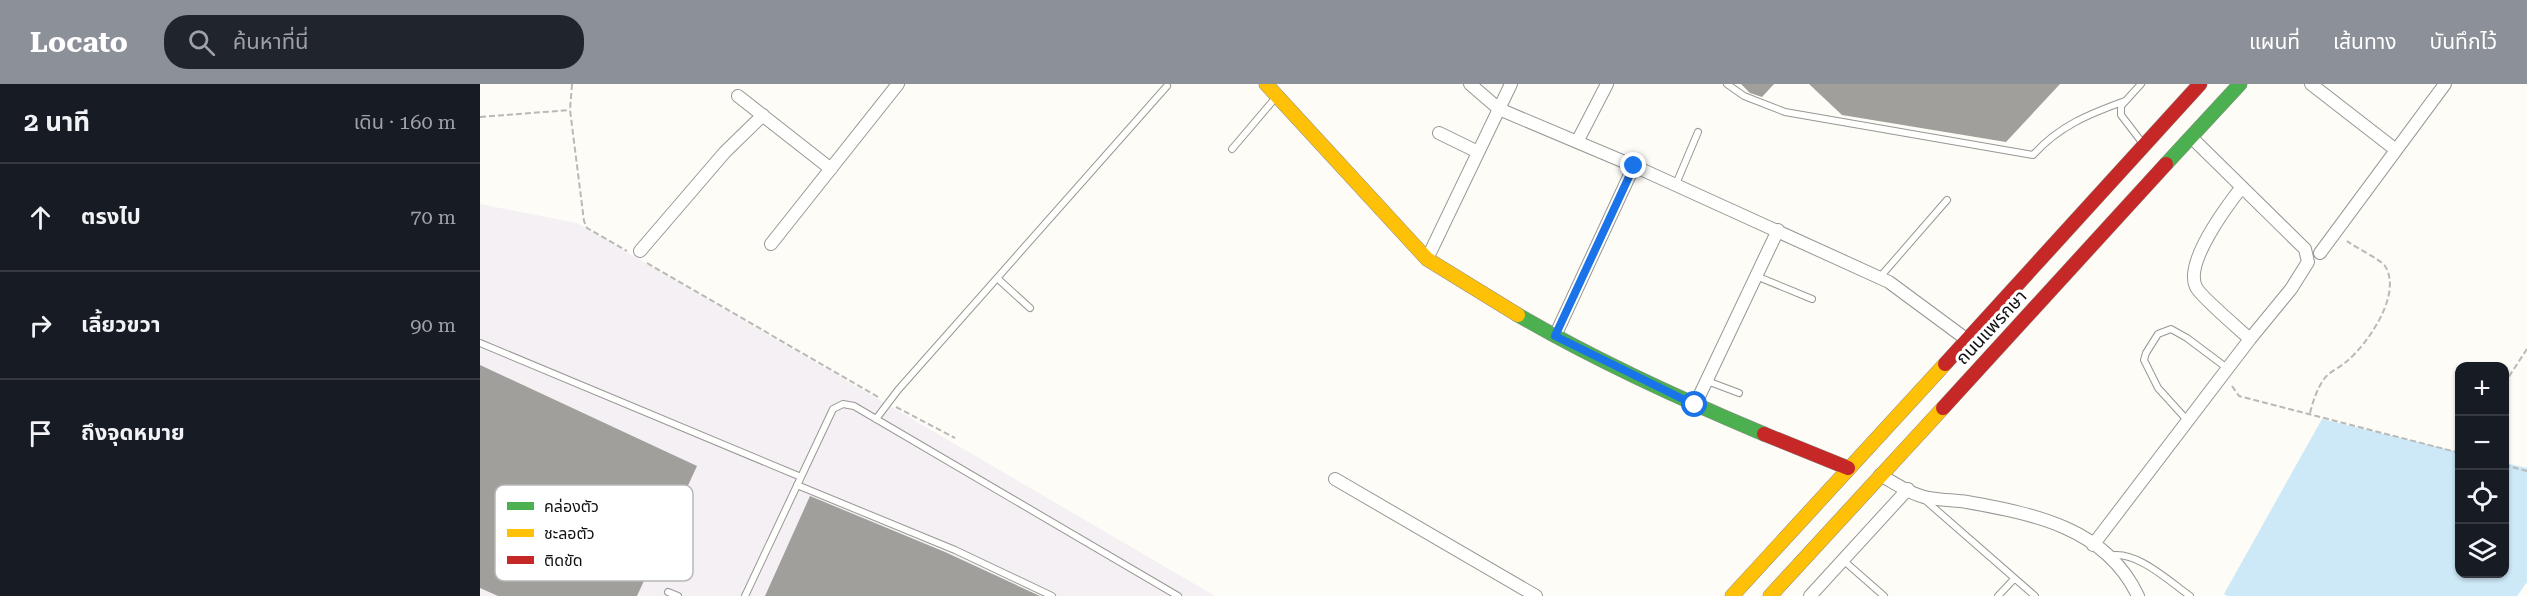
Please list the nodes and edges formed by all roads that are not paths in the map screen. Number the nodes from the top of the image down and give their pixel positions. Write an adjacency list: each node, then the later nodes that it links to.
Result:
1 (898, 84): 27 (street)
2 (1266, 84): 14 (main road)
3 (1470, 84): 16 (street)
4 (1511, 84): 16 (street)
5 (1607, 84): 21 (street)
6 (1727, 84): 15 (lane)
7 (2141, 84): 15 (lane)
8 (2200, 84): 25 (main road, ถนนแพรกษา)
9 (2240, 84): 20 (main road, ถนนแพรกษา)
10 (2311, 84): 23 (street)
11 (2445, 84): 23 (street)
12 (1167, 86): 37 (lane)
13 (738, 96): 17 (street)
14 (1277, 96): 22 (lane); 35 (main road)
15 (2125, 101): 25 (lane)
16 (1499, 109): 21 (street); 24 (street)
17 (763, 116): 27 (street); 34 (street)
18 (1698, 132): 28 (lane)
19 (1439, 133): 24 (street)
20 (2191, 137): 25 (main road, ถนนแพรกษา); 29 (street)
21 (1577, 141): 26 (street)
22 (1232, 148)
23 (2396, 150): 33 (street)
24 (1478, 152): 35 (street)
25 (2155, 155): 42 (main road, ถนนแพรกษา); 52 (main road, ถนนแพรกษา)
26 (1634, 166): 28 (street); 41 (street)
27 (831, 169): 32 (street)
28 (1676, 184): 31 (street)
29 (2241, 188): 43 (street); 43 (street)
30 (1947, 200): 38 (lane)
31 (1778, 230): 36 (street); 38 (street)
32 (771, 244)
33 (2320, 253)
34 (638, 255)
35 (1427, 259): 41 (main road)
36 (1756, 276): 39 (lane); 46 (street)
37 (997, 278): 40 (lane); 49 (lane)
38 (1879, 278): 42 (street)
39 (1812, 299)
40 (1029, 308)
41 (1555, 336): 48 (main road)
42 (1966, 339): 51 (main road, ถนนแพรกษา)
43 (2250, 339): 45 (street)
44 (480, 343): 53 (lane)
45 (2225, 371): 50 (street); 50 (lane)
46 (1707, 381): 47 (lane); 48 (street)
47 (1739, 393)
48 (1695, 405): 51 (main road)
49 (876, 419): 53 (lane); 62 (lane)
50 (2187, 420): 58 (street)
51 (1848, 468): 70 (main road, ถนนแพรกษา)
52 (1880, 475): 56 (street); 71 (main road, ถนนแพรกษา)
53 (801, 477): 55 (lane)
54 (1335, 479): 69 (street)
55 (798, 485): 65 (lane); 66 (lane)
56 (1908, 489): 57 (street); 60 (street)
57 (1923, 497): 58 (street); 61 (lane)
58 (2093, 545): 59 (street)
59 (2109, 556): 76 (street); 77 (lane)
60 (1843, 560): 72 (street); 73 (lane)
61 (2014, 579): 74 (lane); 75 (lane)
62 (1170, 591): 67 (lane); 68 (lane)
63 (668, 592): 64 (lane)
64 (678, 596)
65 (745, 596)
66 (1052, 596)
67 (1161, 596)
68 (1178, 596)
69 (1536, 596)
70 (1731, 596)
71 (1770, 596)
72 (1810, 596)
73 (1884, 596)
74 (1998, 596)
75 (2035, 596)
76 (2138, 596)
77 (2190, 596)

